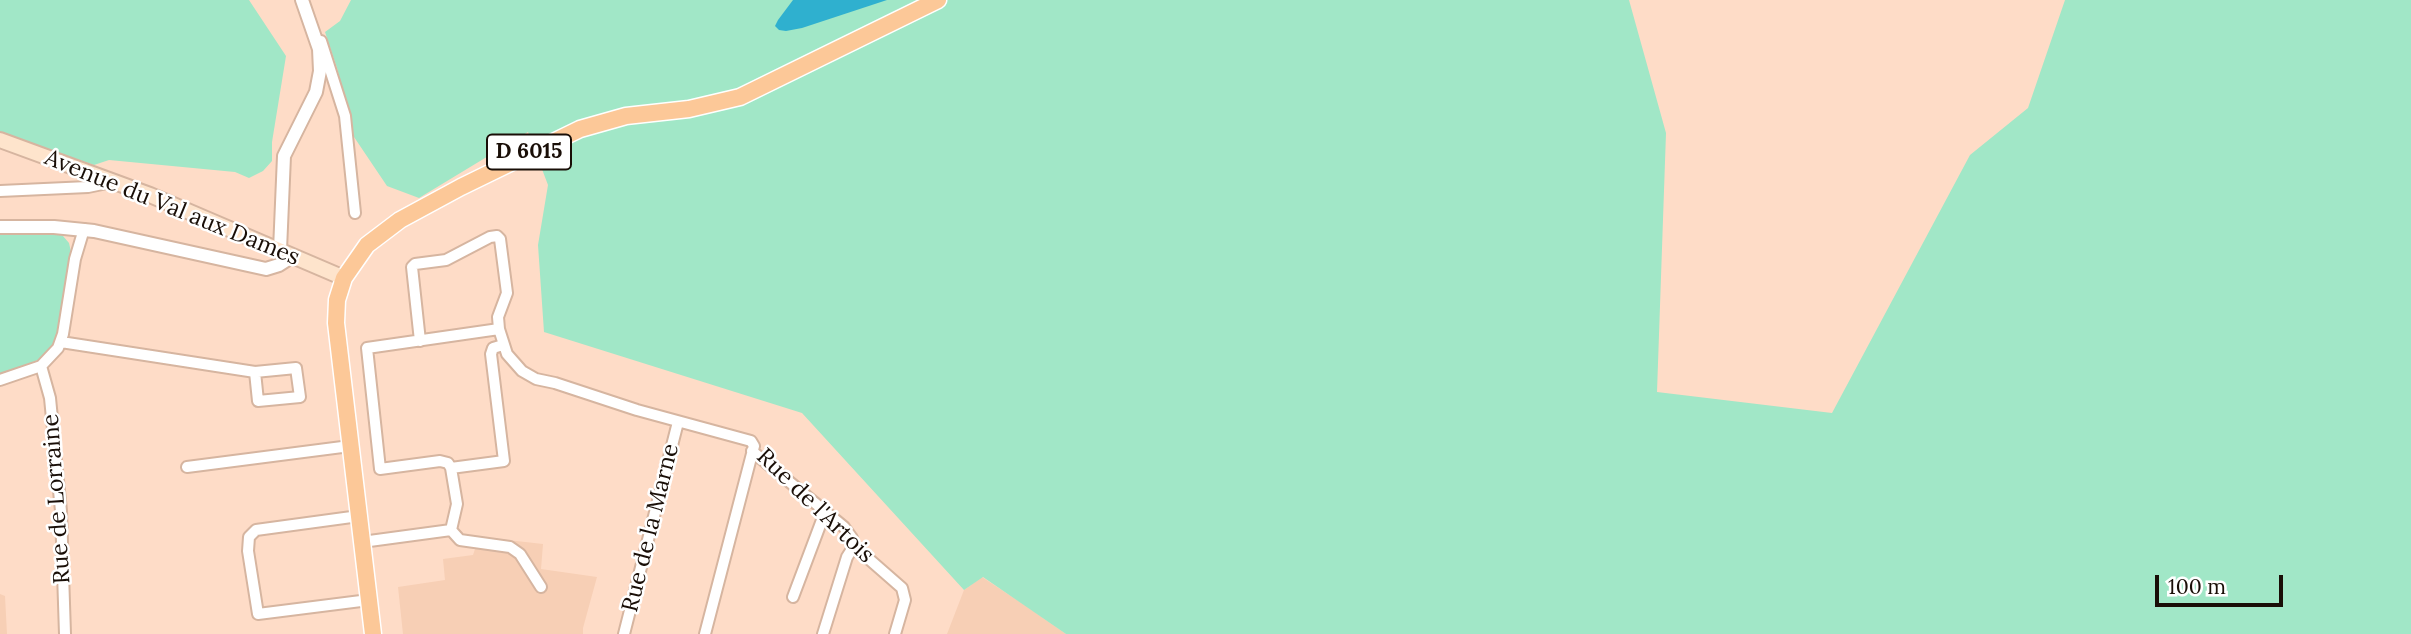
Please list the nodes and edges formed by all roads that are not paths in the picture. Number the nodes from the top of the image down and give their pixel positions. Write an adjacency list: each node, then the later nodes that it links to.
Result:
1 (302, 0): 3 (street)
2 (938, 0): 11 (main road, D 6015)
3 (316, 37): 7 (street); 10 (street)
4 (0, 140): 5 (main road, Avenue du Val aux Dames)
5 (114, 181): 6 (street); 10 (main road, Avenue du Val aux Dames)
6 (0, 191)
7 (355, 213)
8 (0, 227): 9 (street)
9 (84, 229): 10 (street); 14 (street)
10 (286, 253): 11 (main road, Avenue du Val aux Dames)
11 (344, 278): 20 (main road, D 6015)
12 (499, 329): 13 (street); 13 (street); 15 (street)
13 (420, 341): 23 (street)
14 (61, 342): 16 (street); 17 (street)
15 (503, 345): 19 (street, Rue de l'Artois); 23 (street)
16 (41, 366): 18 (street); 32 (street, Rue de Lorraine)
17 (255, 372): 17 (street)
18 (0, 380)
19 (678, 422): 21 (street, Rue de l'Artois); 34 (street, Rue de la Marne)
20 (350, 446): 22 (street); 25 (main road, D 6015)
21 (752, 451): 24 (street, Rue de l'Artois); 35 (street)
22 (187, 467)
23 (451, 468): 26 (street)
24 (825, 512): 28 (street, Rue de l'Artois); 30 (street)
25 (359, 516): 27 (main road, D 6015); 31 (street)
26 (451, 530): 27 (street); 29 (street)
27 (362, 542): 31 (main road, D 6015)
28 (854, 546): 36 (street); 37 (street, Rue de l'Artois)
29 (541, 587)
30 (793, 597)
31 (369, 600): 33 (main road, D 6015)
32 (65, 634)
33 (373, 634)
34 (624, 634)
35 (705, 634)
36 (823, 634)
37 (895, 634)

